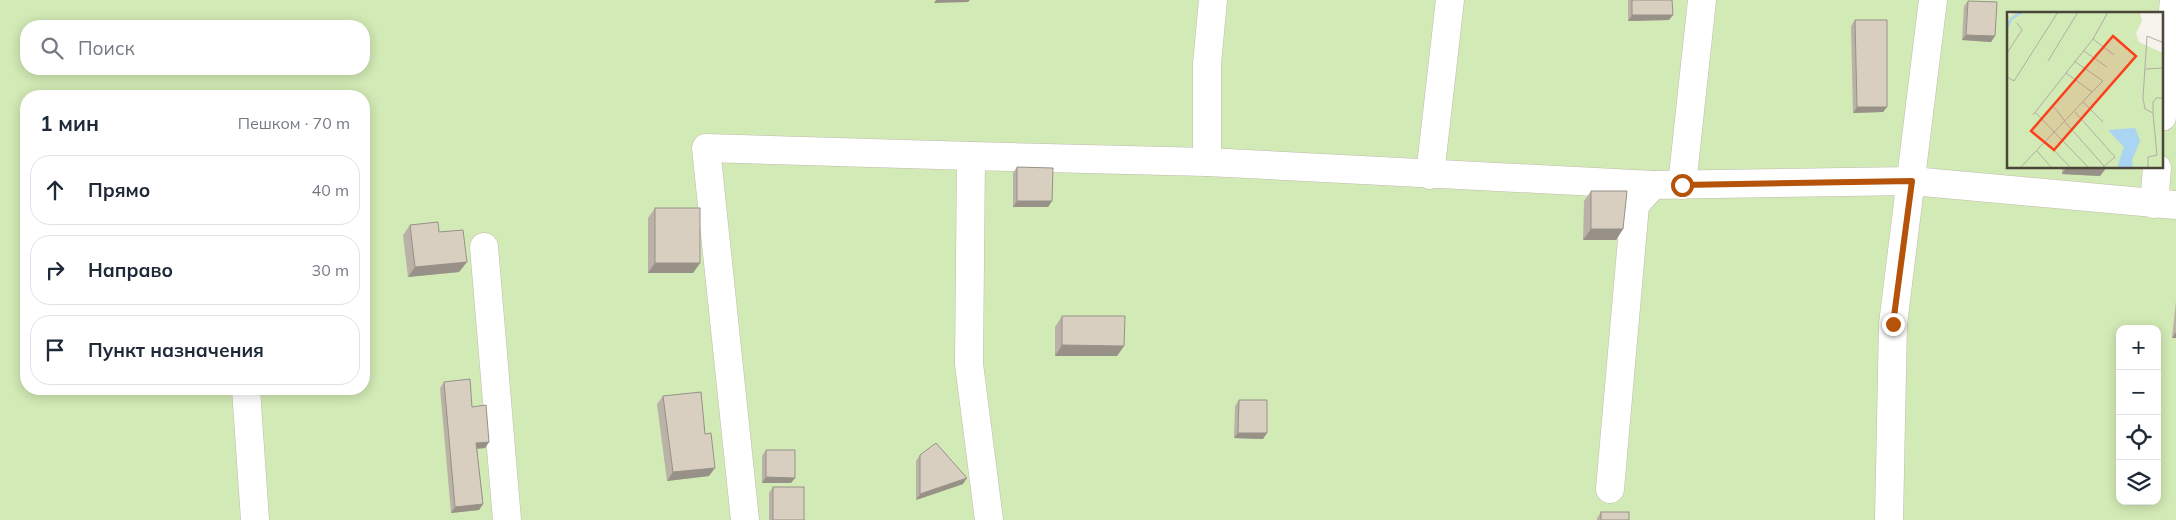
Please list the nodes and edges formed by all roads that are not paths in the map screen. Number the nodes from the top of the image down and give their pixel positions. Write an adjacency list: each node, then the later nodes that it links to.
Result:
1 (1213, 0): 8 (street)
2 (1450, 0): 10 (street)
3 (1702, 0): 13 (street)
4 (1933, 0): 11 (street)
5 (2174, 0): 6 (street)
6 (2164, 98)
7 (971, 156): 8 (street); 20 (street); 21 (street)
8 (1207, 162): 10 (street)
9 (2157, 169): 14 (street)
10 (1430, 174): 12 (street)
11 (1912, 181): 13 (street); 14 (street); 22 (street)
12 (1653, 185): 13 (street); 17 (street)
13 (1682, 185)
14 (2165, 205)
15 (484, 247): 19 (street)
16 (246, 395): 18 (street)
17 (1610, 489)
18 (255, 520)
19 (506, 520)
20 (745, 520)
21 (989, 520)
22 (1889, 520)

